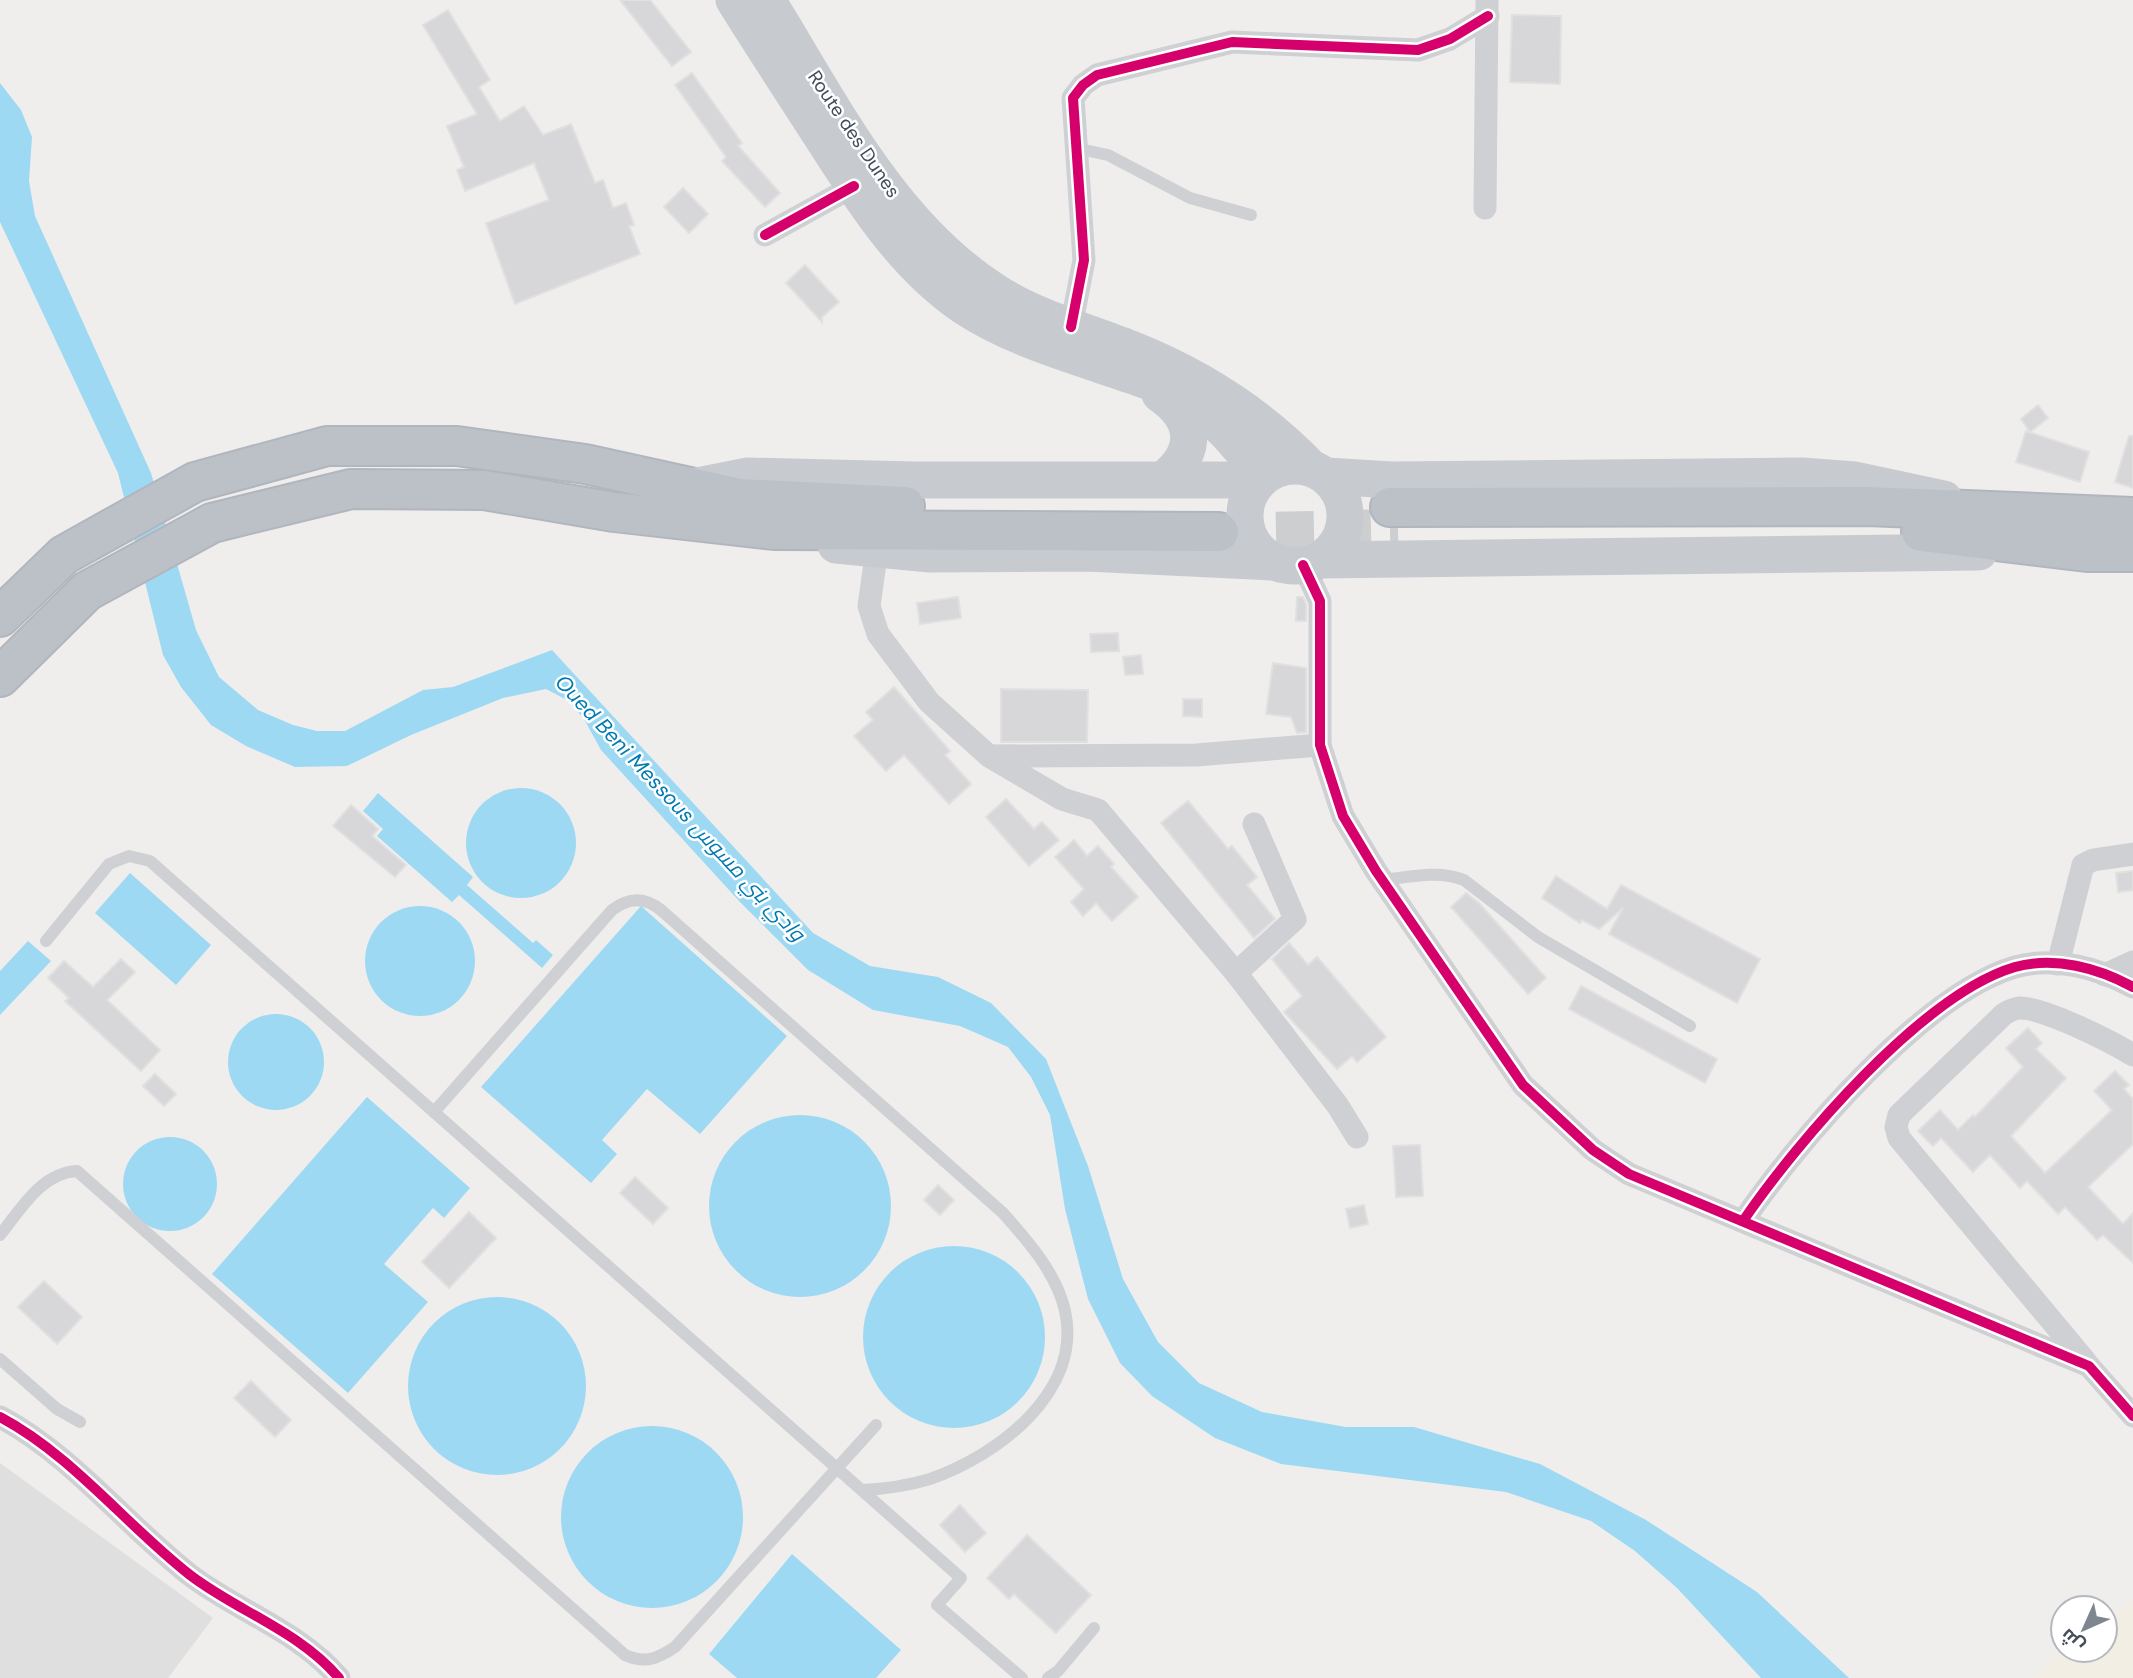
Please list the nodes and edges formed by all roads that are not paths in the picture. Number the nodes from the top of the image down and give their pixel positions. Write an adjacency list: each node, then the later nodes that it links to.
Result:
1 (734, 0): 5 (main road, Route des Dunes)
2 (767, 0): 9 (main road, Route des Dunes)
3 (1487, 8): 4 (street); 6 (street)
4 (1075, 148): 7 (lane); 9 (street)
5 (854, 186): 8 (street); 10 (main road, Route des Dunes)
6 (1485, 208)
7 (1251, 215)
8 (765, 235)
9 (1071, 327): 11 (main road, Route des Dunes)
10 (1143, 379): 12 (main road, Route des Dunes); 13 (main road)
11 (1319, 472): 12 (main road); 15 (main road); 21 (main road)
12 (1261, 478): 13 (main road); 21 (main road)
13 (1164, 479): 14 (main road)
14 (688, 488): 17 (highway); 22 (highway)
15 (2006, 513): 16 (highway); 19 (highway)
16 (2133, 517)
17 (774, 530): 18 (main road); 23 (highway)
18 (877, 549): 21 (main road); 25 (street)
19 (2087, 552): 20 (highway); 21 (main road)
20 (2133, 552)
21 (1299, 562): 24 (street)
22 (0, 617)
23 (0, 677)
24 (1320, 745): 25 (street); 28 (street)
25 (989, 756): 32 (street)
26 (1254, 824): 32 (street)
27 (2133, 854): 31 (street)
28 (1382, 880): 35 (lane); 39 (street)
29 (46, 941): 37 (lane)
30 (2133, 962): 33 (street)
31 (2058, 964): 33 (street); 39 (street)
32 (1236, 973): 38 (street)
33 (2105, 975): 34 (street)
34 (2133, 987)
35 (1690, 1026)
36 (2133, 1055): 41 (street)
37 (434, 1112): 47 (lane); 48 (lane)
38 (1357, 1136)
39 (1743, 1221): 41 (street)
40 (0, 1235): 47 (lane)
41 (2067, 1350): 43 (street)
42 (0, 1359): 45 (lane)
43 (2132, 1414)
44 (0, 1417): 50 (street)
45 (80, 1422)
46 (876, 1425): 47 (lane)
47 (836, 1468): 48 (lane)
48 (862, 1490): 51 (lane)
49 (1094, 1629): 52 (lane)
50 (339, 1678)
51 (1022, 1678)
52 (1048, 1678)

